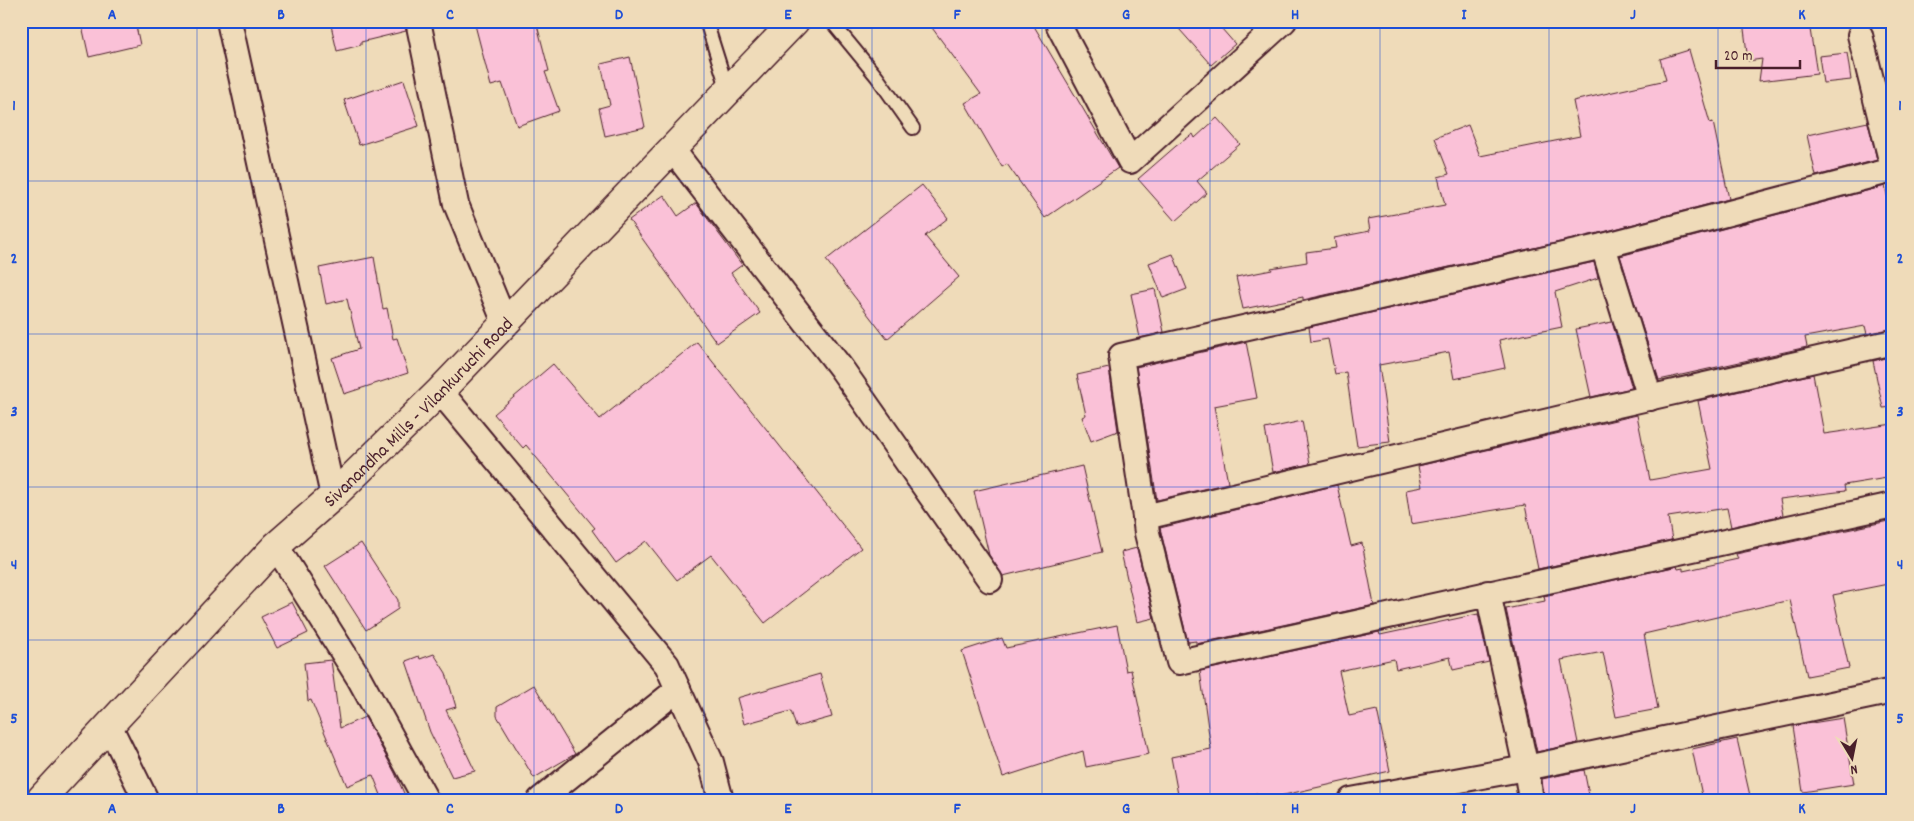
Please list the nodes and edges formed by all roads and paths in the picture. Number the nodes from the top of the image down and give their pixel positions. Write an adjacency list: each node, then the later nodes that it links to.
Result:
1 (229, 21): 18 (street)
2 (418, 21): 14 (street)
3 (706, 21): 9 (lane)
4 (795, 21): 9 (main road, Sivanandha Mills - Vilankuruchi Road)
5 (832, 21): 10 (lane)
6 (1064, 21): 7 (street)
7 (1284, 21)
8 (1860, 35): 12 (street)
9 (728, 91): 11 (main road, Sivanandha Mills - Vilankuruchi Road)
10 (913, 128)
11 (672, 149): 14 (main road, Sivanandha Mills - Vilankuruchi Road); 22 (street)
12 (1893, 169): 13 (street)
13 (1603, 246): 17 (street); 20 (street)
14 (505, 323): 16 (main road, Sivanandha Mills - Vilankuruchi Road)
15 (1893, 342): 17 (street)
16 (440, 391): 18 (main road, Sivanandha Mills - Vilankuruchi Road); 24 (street)
17 (1650, 398): 20 (street)
18 (333, 496): 21 (main road, Sivanandha Mills - Vilankuruchi Road)
19 (1893, 505): 23 (street)
20 (1145, 517): 23 (street)
21 (276, 546): 26 (main road, Sivanandha Mills - Vilankuruchi Road); 30 (street)
22 (990, 580)
23 (1488, 593): 27 (street)
24 (678, 689): 31 (street); 32 (street)
25 (1893, 691): 27 (street)
26 (109, 726): 28 (main road, Sivanandha Mills - Vilankuruchi Road); 29 (street)
27 (1526, 768): 33 (street); 34 (street)
28 (40, 800)
29 (146, 800)
30 (426, 800)
31 (540, 800)
32 (720, 800)
33 (1351, 800)
34 (1531, 800)

